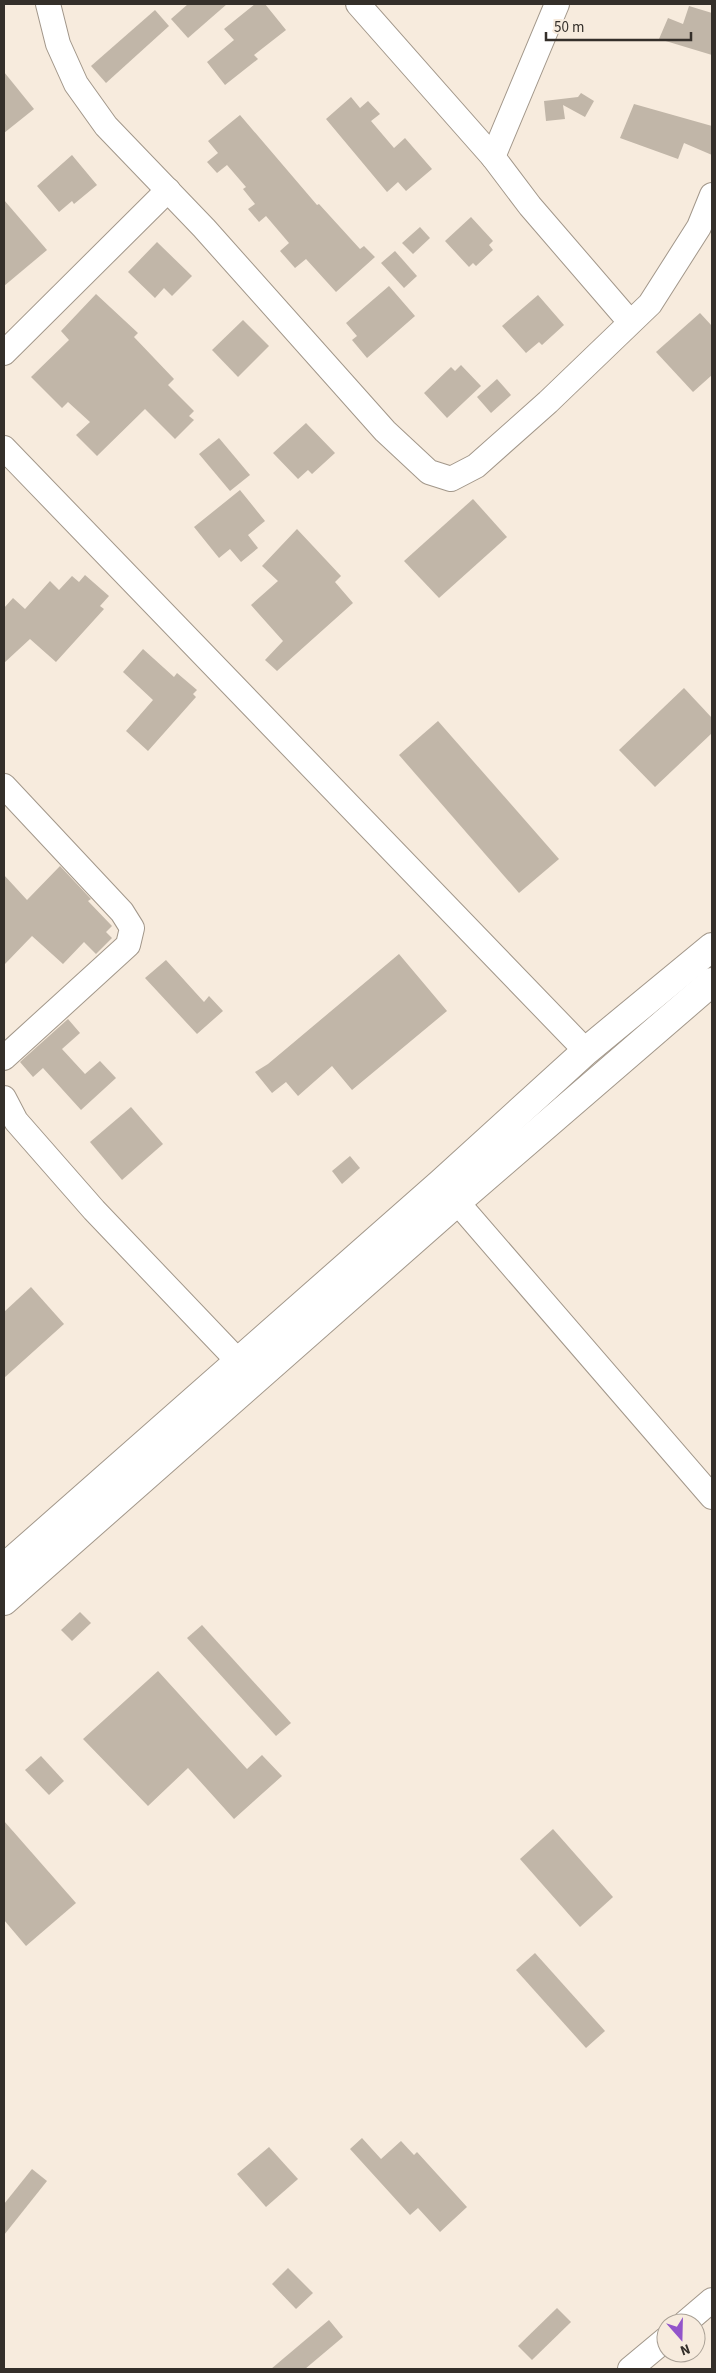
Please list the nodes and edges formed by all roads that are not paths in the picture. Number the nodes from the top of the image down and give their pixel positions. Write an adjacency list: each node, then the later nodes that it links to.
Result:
1 (48, 4): 5 (street)
2 (358, 4): 4 (street)
3 (557, 4): 4 (street)
4 (493, 157): 7 (street)
5 (168, 190): 7 (street); 8 (street)
6 (712, 195): 7 (street)
7 (630, 322)
8 (4, 352)
9 (4, 448): 13 (street)
10 (6, 793): 14 (street)
11 (712, 946): 13 (street)
12 (712, 982): 16 (street)
13 (586, 1051): 17 (street)
14 (4, 1058)
15 (4, 1098): 17 (street)
16 (458, 1202): 18 (street); 20 (street)
17 (238, 1361): 19 (street)
18 (712, 1497)
19 (4, 1568)
20 (4, 1601)
21 (712, 2300): 22 (street)
22 (697, 2313)
23 (656, 2347): 24 (street)
24 (630, 2369)

